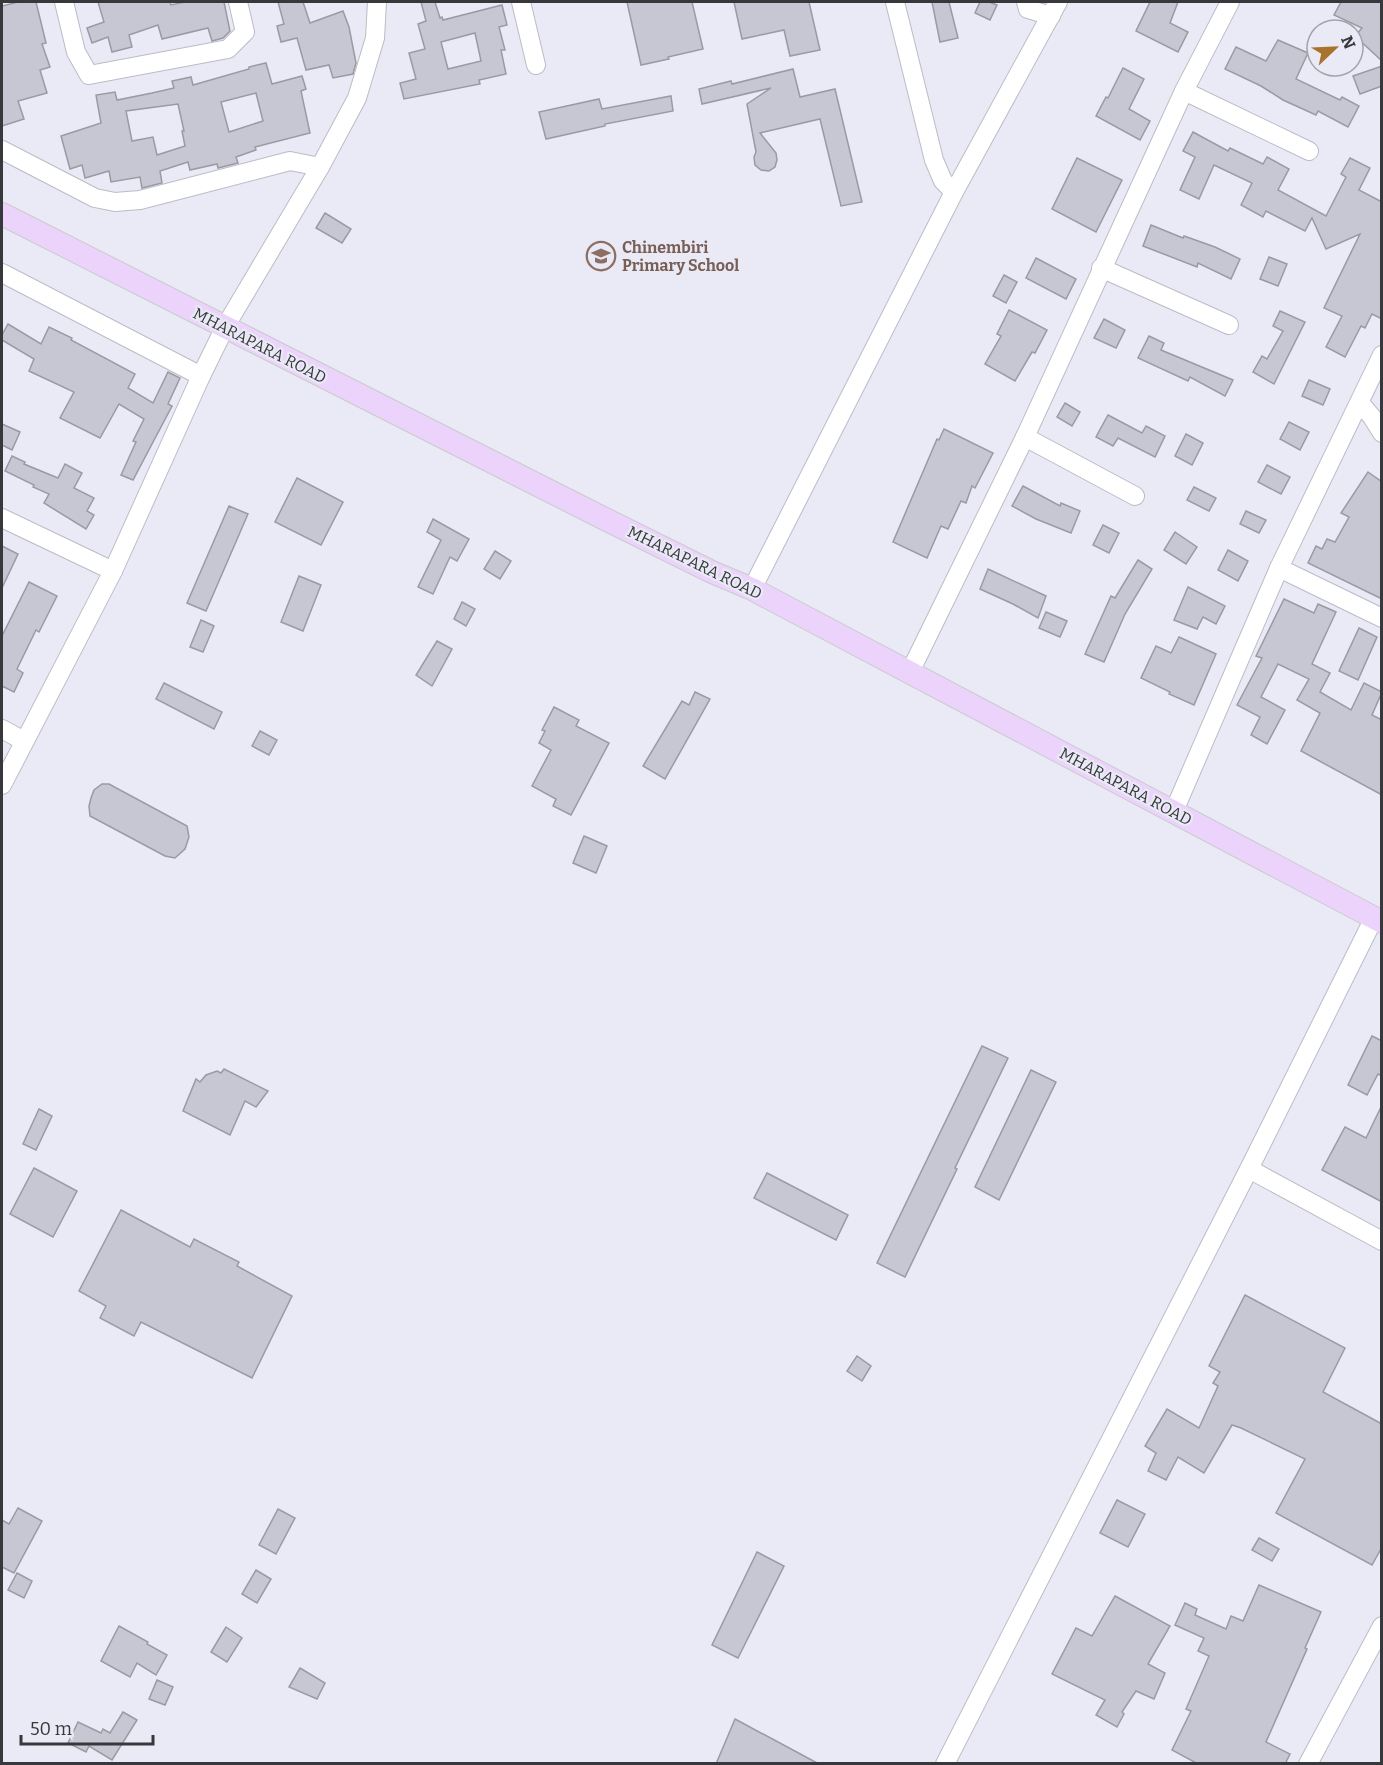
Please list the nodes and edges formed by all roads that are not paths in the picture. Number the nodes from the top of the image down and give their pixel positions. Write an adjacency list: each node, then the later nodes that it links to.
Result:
1 (64, 2): 2 (street)
2 (238, 2)
3 (377, 2): 13 (street)
4 (521, 2): 9 (street)
5 (895, 2): 14 (street)
6 (1026, 2): 8 (street)
7 (1230, 2): 10 (street)
8 (1055, 9): 14 (street)
9 (536, 65)
10 (1184, 91): 12 (street); 16 (street)
11 (2, 150): 13 (street)
12 (1309, 151)
13 (320, 167): 19 (street)
14 (954, 192): 29 (street)
15 (2, 214): 19 (main road, MHARAPARA ROAD)
16 (1101, 268): 18 (street); 24 (street)
17 (2, 273): 21 (street)
18 (1229, 325)
19 (225, 327): 21 (street); 29 (main road, MHARAPARA ROAD)
20 (1382, 355): 22 (street)
21 (201, 376): 28 (street)
22 (1360, 403): 23 (street); 27 (street)
23 (1382, 433)
24 (1025, 437): 25 (street); 31 (street)
25 (1135, 496)
26 (2, 518): 28 (street)
27 (1280, 568): 30 (street); 35 (street)
28 (113, 571): 33 (street)
29 (752, 589): 31 (main road, MHARAPARA ROAD)
30 (1382, 618)
31 (909, 674): 35 (main road, MHARAPARA ROAD)
32 (2, 729): 33 (street)
33 (24, 741): 34 (street)
34 (2, 785)
35 (1174, 811): 36 (main road, MHARAPARA ROAD)
36 (1378, 920): 37 (street)
37 (1249, 1169): 38 (street); 40 (street)
38 (1382, 1241)
39 (1382, 1626): 41 (street)
40 (945, 1764)
41 (1308, 1764)

